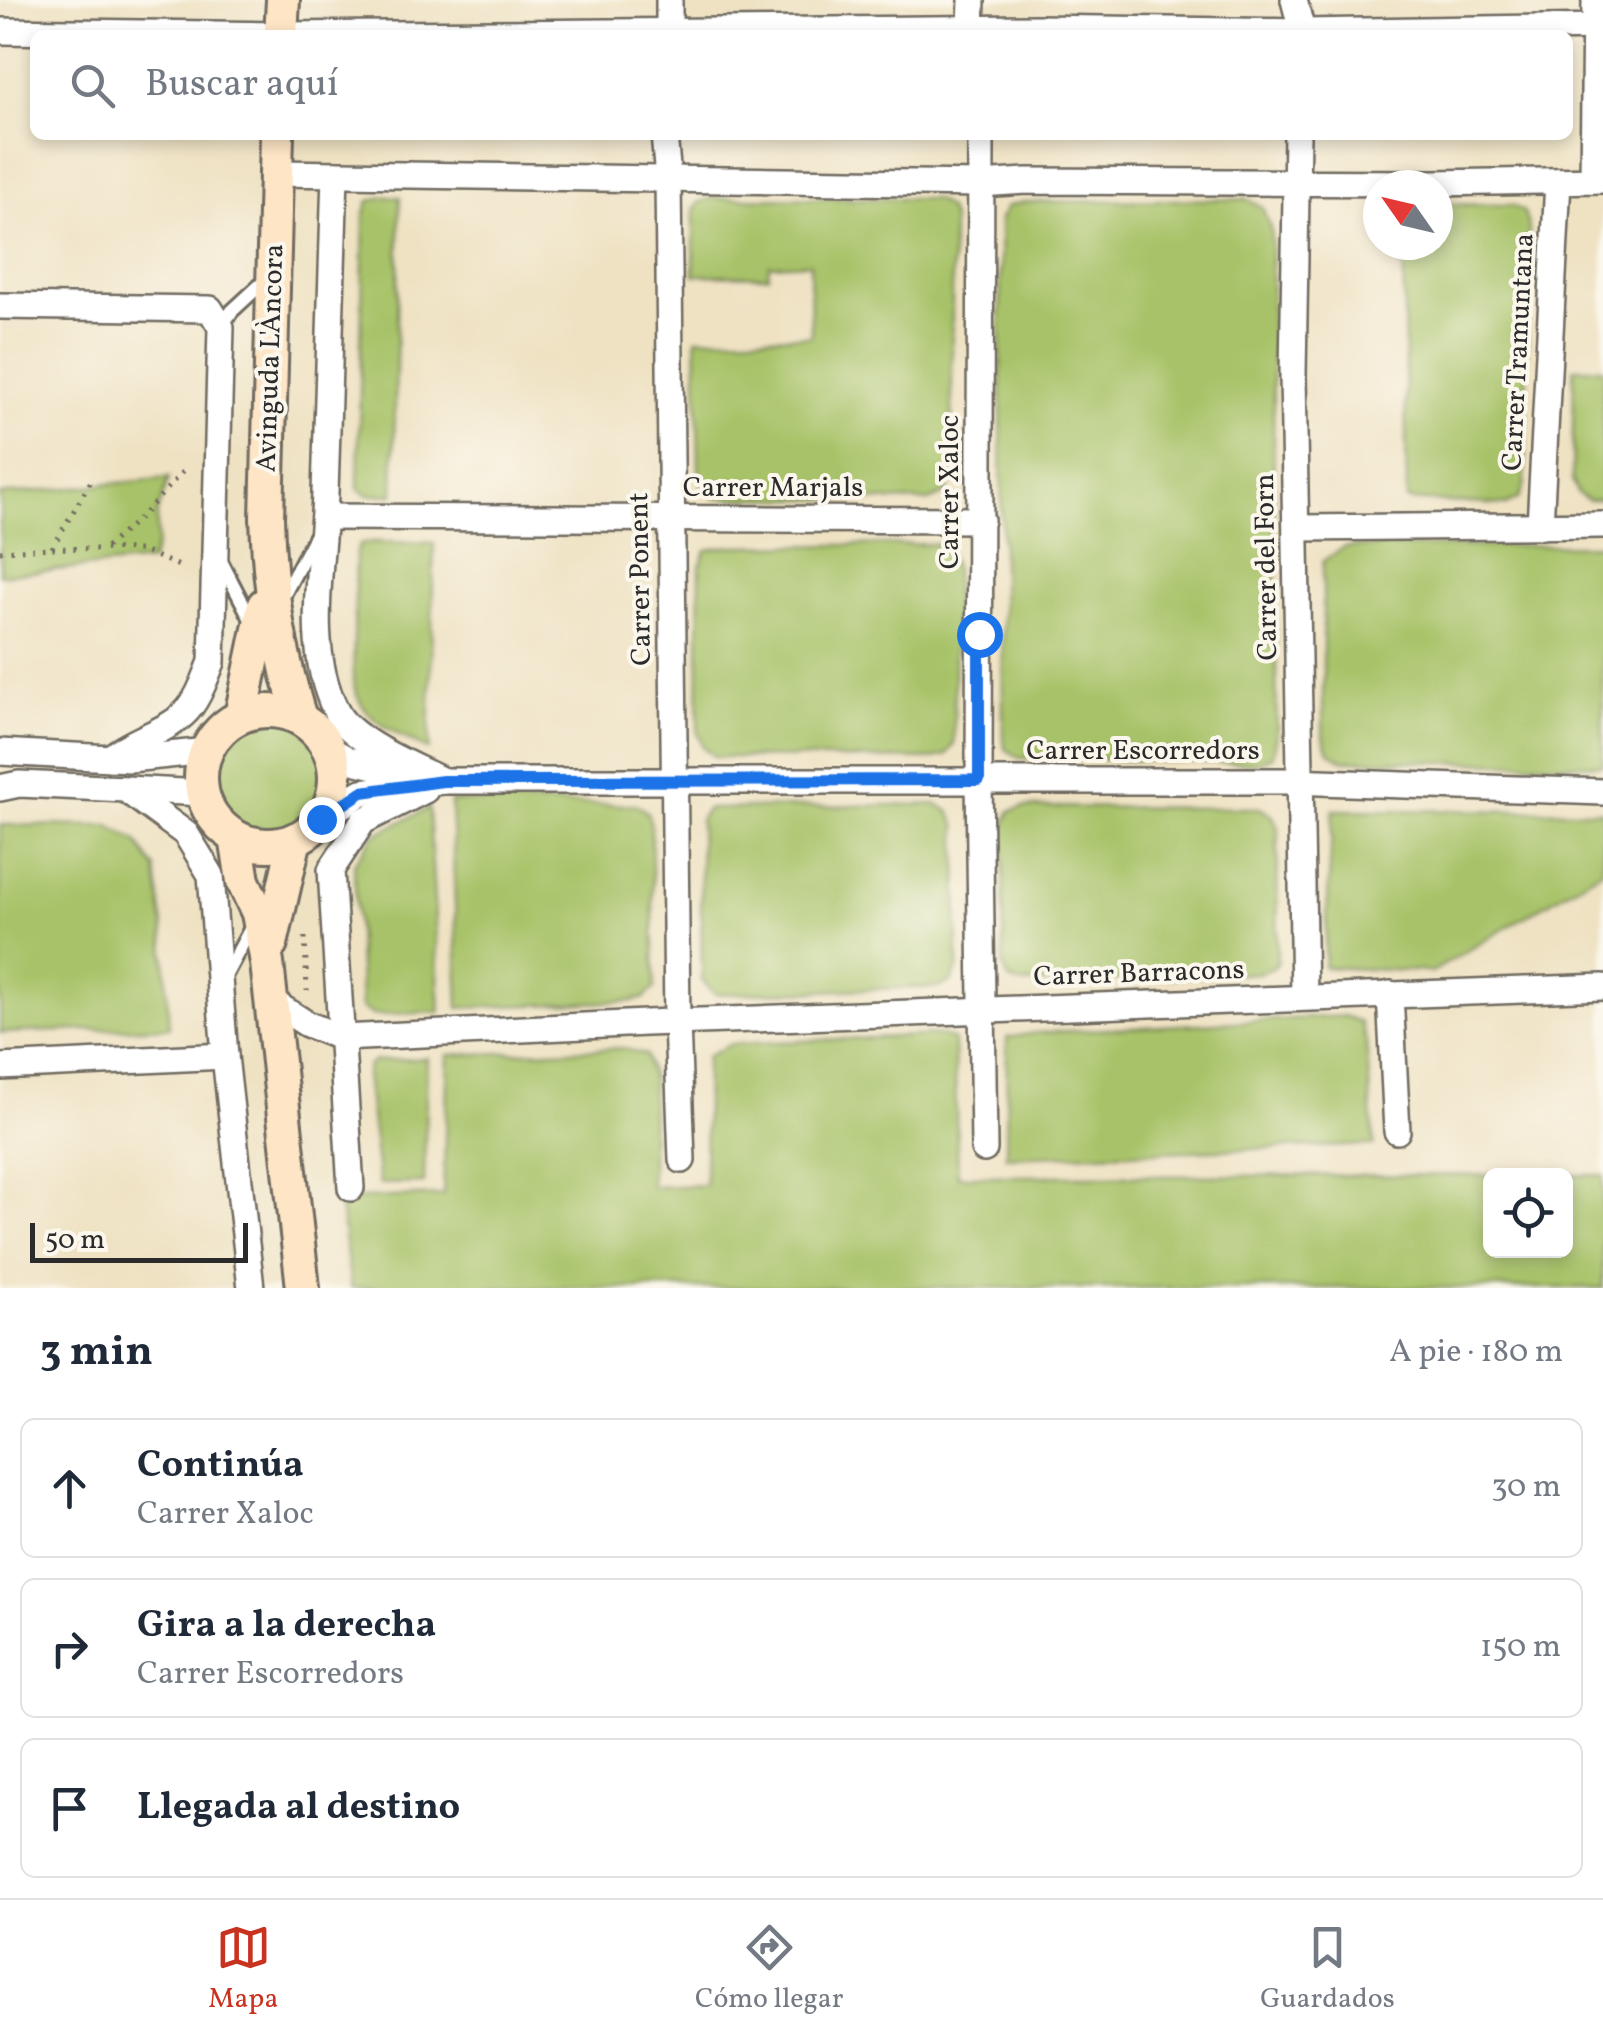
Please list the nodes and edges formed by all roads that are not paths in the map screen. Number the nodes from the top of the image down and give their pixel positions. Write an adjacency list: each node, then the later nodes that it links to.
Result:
1 (282, 0): 7 (street)
2 (669, 0): 8 (street)
3 (972, 0): 9 (street)
4 (1294, 0): 10 (street)
5 (1595, 0): 6 (street)
6 (1600, 27): 11 (street); 21 (street)
7 (281, 30)
8 (669, 30)
9 (977, 30)
10 (1303, 30)
11 (1473, 30)
12 (0, 31): 13 (street)
13 (30, 31)
14 (277, 140): 18 (street, Avinguda L'Àncora)
15 (664, 140): 20 (street, Carrer Ponent)
16 (980, 140): 24 (street, Carrer Xaloc)
17 (1298, 140): 23 (street, Carrer del Forn)
18 (276, 173): 19 (street); 25 (street, Avinguda L'Àncora)
19 (335, 174): 20 (street); 28 (street, Carrer Escorredors)
20 (668, 177): 24 (street); 29 (street, Carrer Ponent)
21 (1598, 180): 22 (street)
22 (1558, 181): 23 (street); 32 (street, Carrer Tramuntana)
23 (1296, 182): 24 (street); 33 (street, Carrer del Forn)
24 (980, 184): 30 (street, Carrer Xaloc)
25 (274, 272): 27 (lane); 35 (street, Avinguda L'Àncora)
26 (0, 306): 27 (street)
27 (216, 318): 34 (street)
28 (324, 517): 29 (street, Carrer Marjals); 35 (lane); 44 (street, Carrer Escorredors)
29 (670, 518): 30 (street, Carrer Marjals); 42 (street, Carrer Ponent)
30 (980, 520): 43 (street, Carrer Xaloc)
31 (1603, 525): 32 (street)
32 (1540, 526): 33 (street)
33 (1298, 528): 45 (street, Carrer del Forn)
34 (216, 549): 35 (lane); 41 (street)
35 (267, 610): 36 (street, Avinguda L'Àncora); 37 (street, Avinguda L'Àncora)
36 (241, 716): 37 (street); 39 (street)
37 (300, 718): 38 (street)
38 (329, 749): 44 (street, Carrer Escorredors); 50 (street)
39 (207, 750): 41 (street); 49 (street)
40 (0, 752): 41 (street)
41 (110, 758)
42 (676, 779): 43 (street, Carrer Escorredors); 44 (street, Carrer Escorredors); 60 (street, Carrer Ponent)
43 (979, 780): 45 (street, Carrer Escorredors); 59 (street, Carrer Xaloc)
44 (443, 781): 50 (street, Carrer Escorredors); 61 (street)
45 (1300, 782): 48 (street, Carrer Escorredors); 57 (street, Carrer del Forn)
46 (6, 784): 47 (street)
47 (125, 789): 49 (street); 54 (street)
48 (1603, 792)
49 (202, 794): 51 (street)
50 (308, 829): 51 (street); 53 (street)
51 (236, 837): 52 (street)
52 (258, 913): 53 (street); 54 (lane)
53 (267, 963): 58 (street)
54 (221, 984): 62 (street)
55 (1603, 987): 56 (street, Carrer Barracons)
56 (1390, 994): 57 (street, Carrer Barracons); 64 (street)
57 (1304, 997): 59 (street, Carrer Barracons)
58 (271, 1001): 61 (street, Carrer Barracons); 69 (street)
59 (983, 1010): 60 (street, Carrer Barracons); 65 (street, Carrer Xaloc)
60 (677, 1022): 61 (street, Carrer Barracons); 66 (street)
61 (342, 1038): 67 (street)
62 (225, 1056): 63 (street); 68 (street)
63 (0, 1067)
64 (1397, 1131)
65 (984, 1149)
66 (682, 1160)
67 (351, 1188)
68 (251, 1288)
69 (304, 1288)

